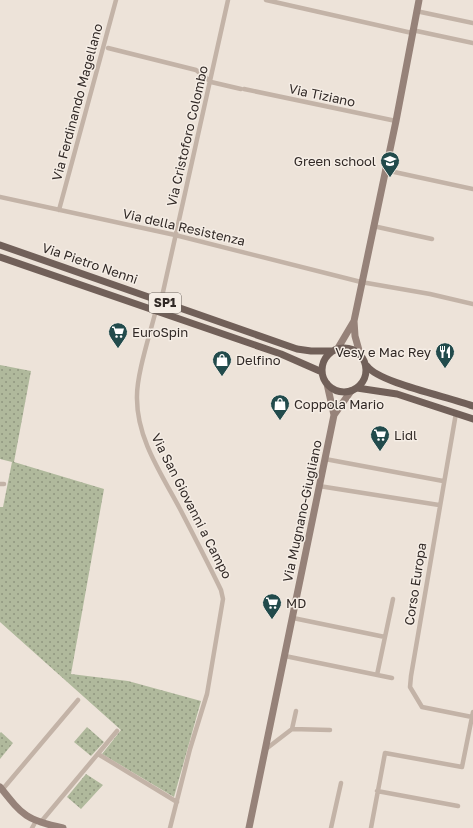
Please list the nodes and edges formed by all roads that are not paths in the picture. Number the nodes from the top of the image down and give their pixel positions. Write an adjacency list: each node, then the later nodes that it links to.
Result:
1 (116, 0): 15 (street, Via Ferdinando Magellano)
2 (228, 0): 10 (street, Via Cristoforo Colombo)
3 (266, 0): 7 (street)
4 (418, 0): 5 (main road)
5 (416, 11): 6 (street); 7 (main road)
6 (473, 23)
7 (412, 32): 8 (street); 11 (main road)
8 (473, 43)
9 (108, 48): 10 (street)
10 (211, 82): 11 (street, Via Tiziano); 17 (street, Via Cristoforo Colombo)
11 (396, 121): 12 (main road)
12 (385, 170): 13 (street); 16 (main road)
13 (473, 189)
14 (0, 197): 15 (street, Via della Resistenza)
15 (59, 210): 17 (street, Via della Resistenza)
16 (373, 226): 18 (street); 21 (main road)
17 (175, 235): 21 (street, Via della Resistenza); 22 (street, Via Cristoforo Colombo)
18 (432, 238)
19 (0, 245): 22 (main road, Via Pietro Nenni / SP1)
20 (0, 257): 24 (main road, Via Pietro Nenni / SP1)
21 (361, 282): 23 (street, Via della Resistenza); 25 (main road)
22 (161, 301): 26 (main road, Via Pietro Nenni / SP1)
23 (473, 304)
24 (156, 310): 29 (main road, Via Pietro Nenni / SP1); 57 (street, Via San Giovanni a Campo)
25 (354, 321): 26 (main road); 27 (main road)
26 (335, 350): 27 (main road); 29 (main road)
27 (360, 354): 28 (main road)
28 (366, 366): 31 (main road); 32 (main road)
29 (322, 372): 30 (main road)
30 (327, 384): 31 (main road); 34 (main road, Via Mugnano-Giugliano)
31 (354, 390): 33 (main road); 34 (main road, Via Mugnano-Giugliano)
32 (473, 406)
33 (456, 413): 35 (main road); 37 (street, Corso Europa)
34 (334, 415): 36 (main road, Via Mugnano-Giugliano)
35 (473, 419)
36 (325, 459): 37 (street); 38 (main road, Via Mugnano-Giugliano)
37 (443, 481): 39 (street, Corso Europa)
38 (319, 486): 39 (street); 41 (main road, Via Mugnano-Giugliano)
39 (439, 505): 48 (street, Corso Europa)
40 (393, 598): 42 (street)
41 (293, 618): 42 (street); 43 (main road, Via Mugnano-Giugliano)
42 (385, 636): 44 (street)
43 (285, 656): 44 (street); 52 (main road, Via Mugnano-Giugliano)
44 (378, 675): 45 (street)
45 (392, 678)
46 (78, 700): 55 (street)
47 (296, 711): 49 (street)
48 (472, 714): 56 (street)
49 (292, 729): 50 (street); 52 (street)
50 (330, 730)
51 (117, 731): 53 (street)
52 (265, 751): 63 (main road, Via Mugnano-Giugliano)
53 (98, 754): 57 (street); 59 (street)
54 (341, 783): 64 (street)
55 (1, 789): 59 (main road)
56 (377, 791): 58 (street); 65 (street)
57 (177, 802): 62 (street, Via San Giovanni a Campo)
58 (458, 806)
59 (38, 822): 60 (street); 61 (main road)
60 (32, 828)
61 (63, 828)
62 (170, 828)
63 (249, 828)
64 (331, 828)
65 (371, 828)

